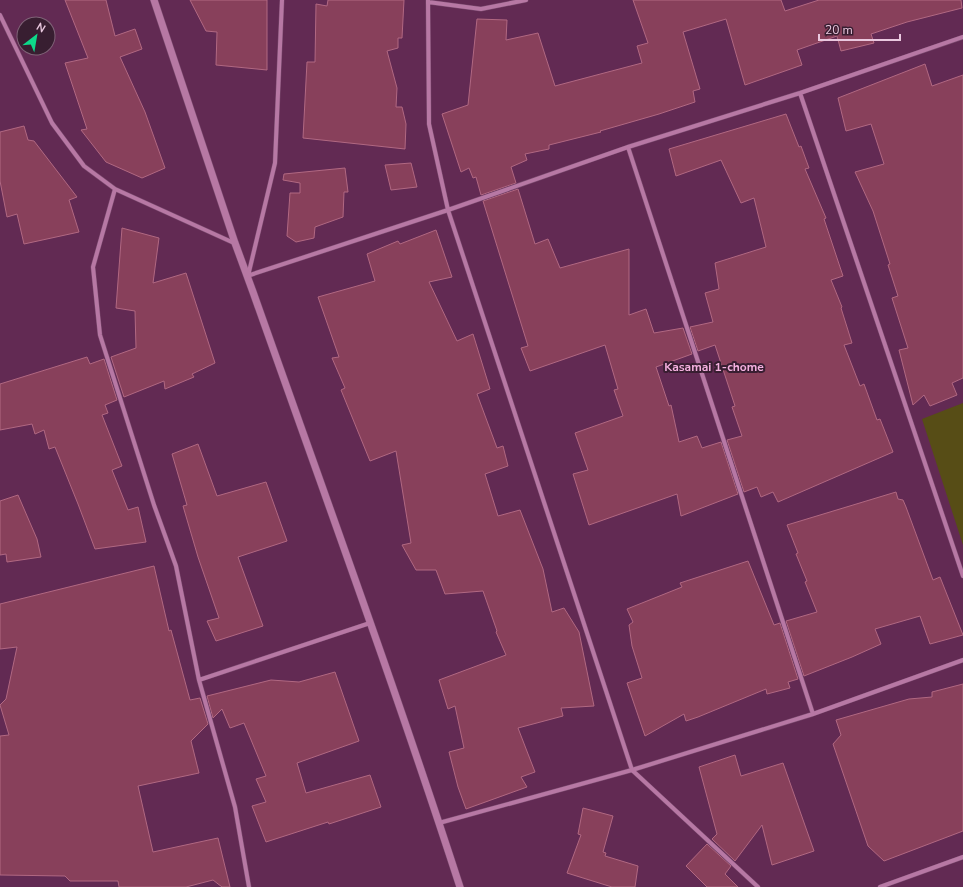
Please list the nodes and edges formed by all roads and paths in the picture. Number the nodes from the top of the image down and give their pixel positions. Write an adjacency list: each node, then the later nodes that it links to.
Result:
1 (154, 0): 11 (street)
2 (282, 0): 12 (street)
3 (526, 0): 4 (street)
4 (428, 1): 10 (street)
5 (0, 15): 9 (street)
6 (963, 37): 7 (street)
7 (800, 93): 8 (street); 13 (street)
8 (628, 147): 10 (street); 17 (street)
9 (115, 190): 11 (street); 16 (street)
10 (448, 210): 12 (street); 18 (street)
11 (235, 243): 12 (street)
12 (247, 276): 14 (street)
13 (963, 576)
14 (370, 623): 16 (street); 19 (street)
15 (963, 660): 17 (street)
16 (199, 680): 21 (street)
17 (813, 714): 18 (street)
18 (632, 770): 19 (street); 23 (street)
19 (439, 823): 22 (street)
20 (963, 857): 24 (street)
21 (249, 887)
22 (460, 887)
23 (758, 887)
24 (880, 887)

